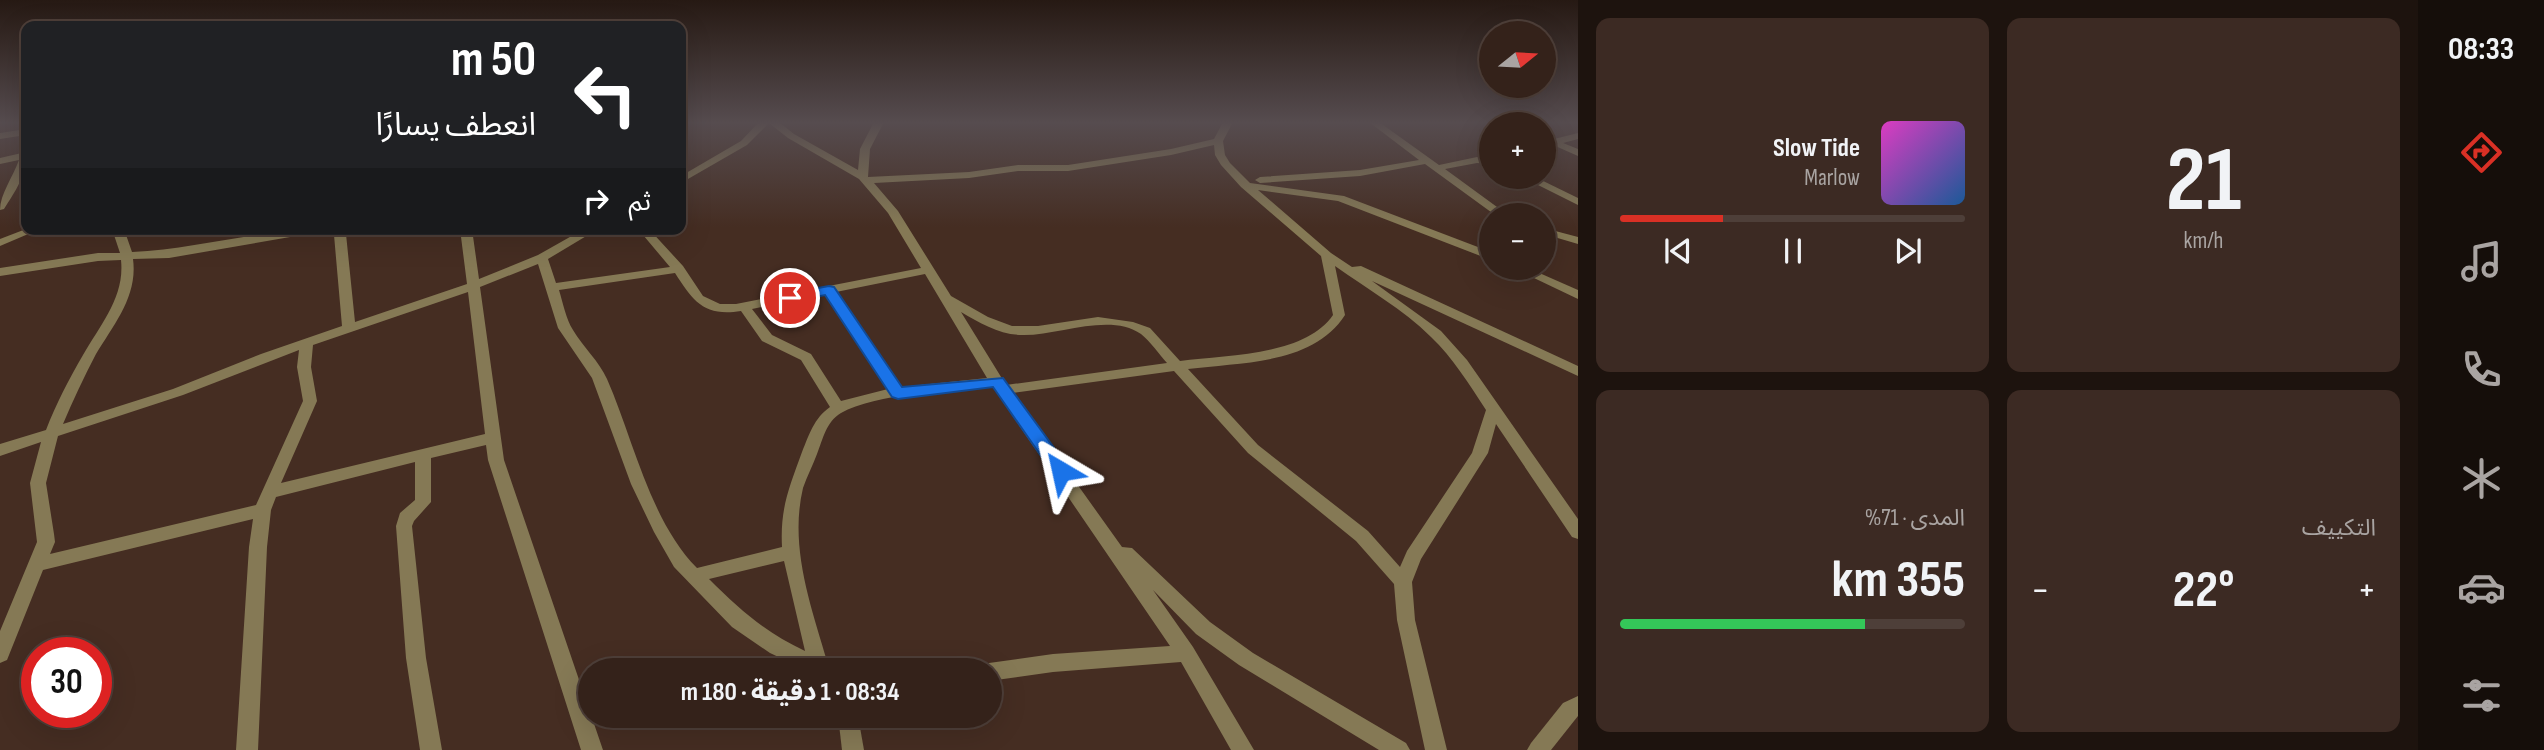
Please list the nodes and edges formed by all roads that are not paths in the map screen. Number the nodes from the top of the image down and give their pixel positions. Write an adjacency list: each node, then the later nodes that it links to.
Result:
1 (17, 157): 9 (street)
2 (720, 157): 12 (street)
3 (828, 157): 13 (street)
4 (865, 157): 13 (street)
5 (1139, 157): 13 (street)
6 (1222, 157): 14 (street)
7 (1422, 157): 10 (street)
8 (1479, 160): 10 (street)
9 (0, 161)
10 (1433, 165): 14 (street); 17 (street)
11 (21, 168): 18 (street)
12 (686, 177)
13 (865, 178): 34 (street)
14 (1243, 183): 29 (street); 32 (street)
15 (1553, 189): 16 (street)
16 (1575, 199)
17 (1485, 203)
18 (0, 207)
19 (1556, 234): 27 (street)
20 (21, 235): 28 (street)
21 (120, 235): 30 (street)
22 (267, 235): 30 (street)
23 (340, 235): 43 (street)
24 (467, 235): 37 (street)
25 (582, 235): 31 (street)
26 (648, 235): 33 (street)
27 (1578, 241)
28 (0, 243)
29 (1479, 251)
30 (129, 257): 35 (street); 51 (street)
31 (542, 258): 37 (street); 38 (street)
32 (1333, 259): 45 (street); 46 (street); 50 (street)
33 (678, 269): 38 (street); 42 (street)
34 (928, 270): 39 (street); 41 (street)
35 (0, 272)
36 (1545, 280): 40 (street)
37 (475, 285): 43 (street); 52 (street)
38 (551, 287): 60 (street)
39 (829, 290): 42 (street); 48 (street)
40 (1578, 295)
41 (945, 298): 45 (street); 47 (street)
42 (744, 306): 49 (street)
43 (349, 329): 44 (street)
44 (307, 343): 51 (street); 55 (street)
45 (1179, 366): 47 (street); 61 (street)
46 (1578, 372)
47 (1000, 386): 48 (street); 57 (street)
48 (898, 393): 49 (street)
49 (838, 408): 58 (street)
50 (1493, 411): 56 (street); 61 (street)
51 (54, 433): 53 (street); 59 (street)
52 (491, 438): 54 (street); 72 (street)
53 (0, 450)
54 (423, 455): 55 (street); 71 (street)
55 (266, 501): 59 (street); 70 (street)
56 (1578, 532)
57 (1105, 533): 62 (street); 75 (street)
58 (791, 552): 60 (street); 65 (street)
59 (39, 564): 63 (street)
60 (693, 576): 64 (street)
61 (1403, 582): 76 (street)
62 (1186, 653): 66 (street); 74 (street)
63 (0, 654)
64 (800, 658)
65 (819, 658)
66 (1002, 670)
67 (1578, 706): 69 (street)
68 (850, 728): 73 (street)
69 (1549, 741): 77 (street)
70 (247, 750)
71 (430, 750)
72 (592, 750)
73 (853, 750)
74 (1243, 750)
75 (1399, 750)
76 (1436, 750)
77 (1538, 750)

